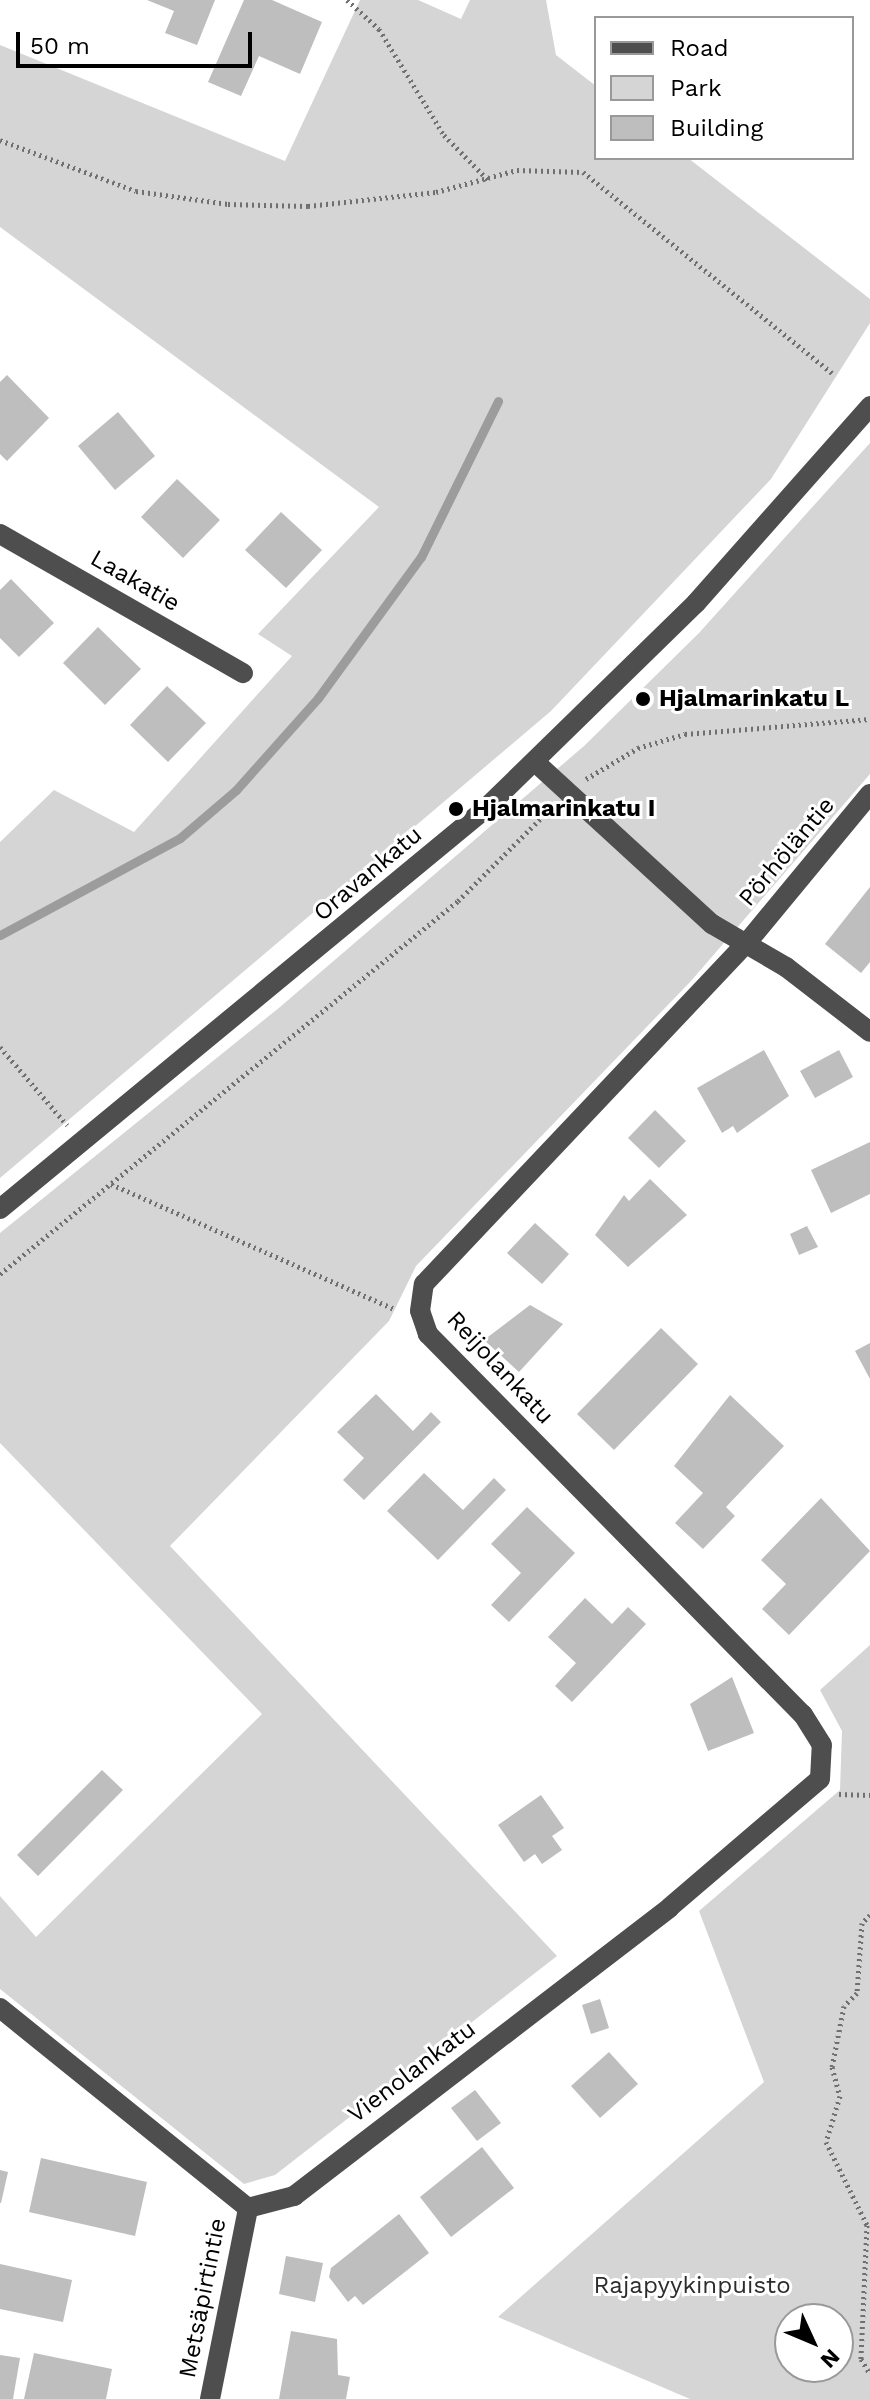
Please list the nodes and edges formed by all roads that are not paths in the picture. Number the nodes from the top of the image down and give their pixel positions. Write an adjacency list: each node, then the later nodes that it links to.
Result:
1 (870, 406): 4 (street, Oravankatu)
2 (0, 534): 3 (street, Laakatie)
3 (243, 673)
4 (535, 762): 6 (street); 8 (street, Oravankatu)
5 (870, 794): 6 (street, Pörhöläntie)
6 (745, 945): 7 (street); 9 (street, Reijolankatu)
7 (870, 1032)
8 (0, 1209)
9 (822, 1745): 11 (street, Vienolankatu)
10 (0, 2008): 11 (street)
11 (248, 2208): 12 (street, Metsäpirtintie)
12 (210, 2399)

